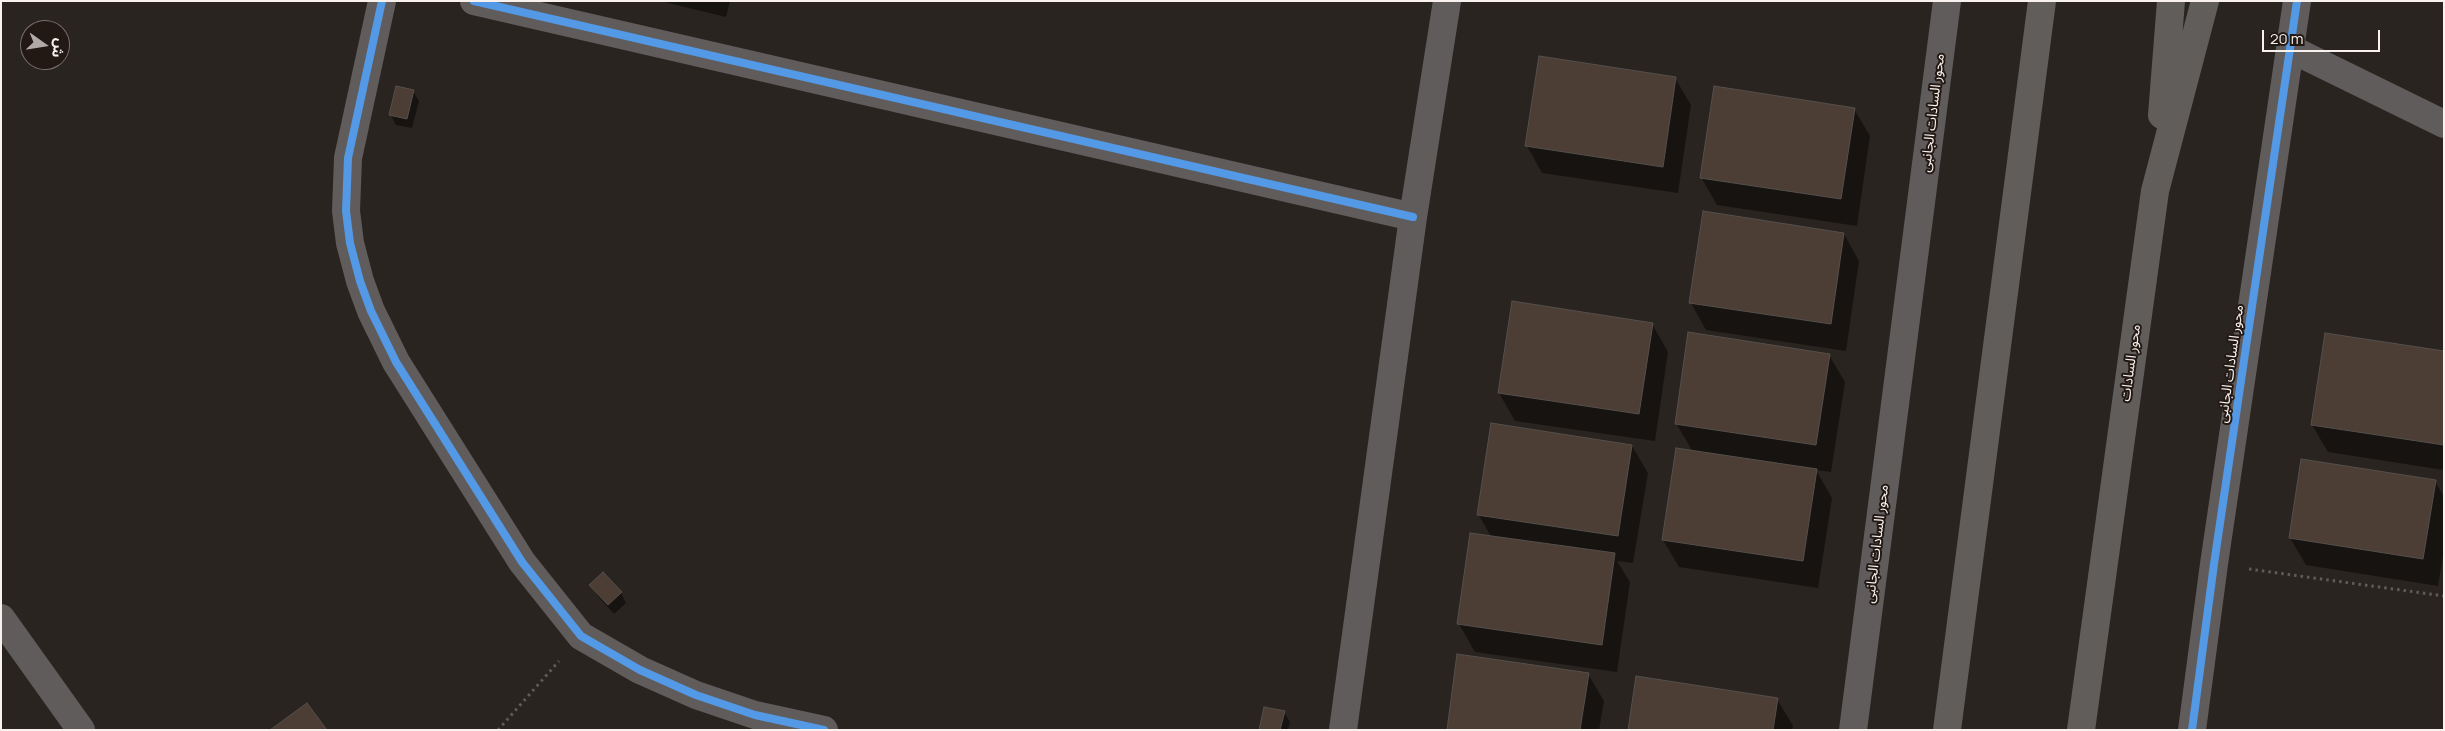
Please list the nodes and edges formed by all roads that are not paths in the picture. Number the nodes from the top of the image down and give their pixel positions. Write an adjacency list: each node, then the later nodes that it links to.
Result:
1 (382, 1): 15 (street)
2 (474, 1): 12 (street)
3 (1447, 1): 12 (street)
4 (1948, 1): 17 (street, محور السادات الجانبى)
5 (2042, 1): 18 (main road)
6 (2171, 1): 11 (main road)
7 (2205, 1): 11 (main road, محور السادات)
8 (2297, 1): 9 (street, محور السادات الجانبى)
9 (2291, 49): 10 (street); 20 (street, محور السادات الجانبى)
10 (2444, 124)
11 (2155, 191): 19 (main road, محور السادات)
12 (1413, 217): 16 (street)
13 (1, 618): 14 (street)
14 (81, 730)
15 (824, 730)
16 (1343, 730)
17 (1853, 730)
18 (1947, 730)
19 (2081, 730)
20 (2192, 730)

